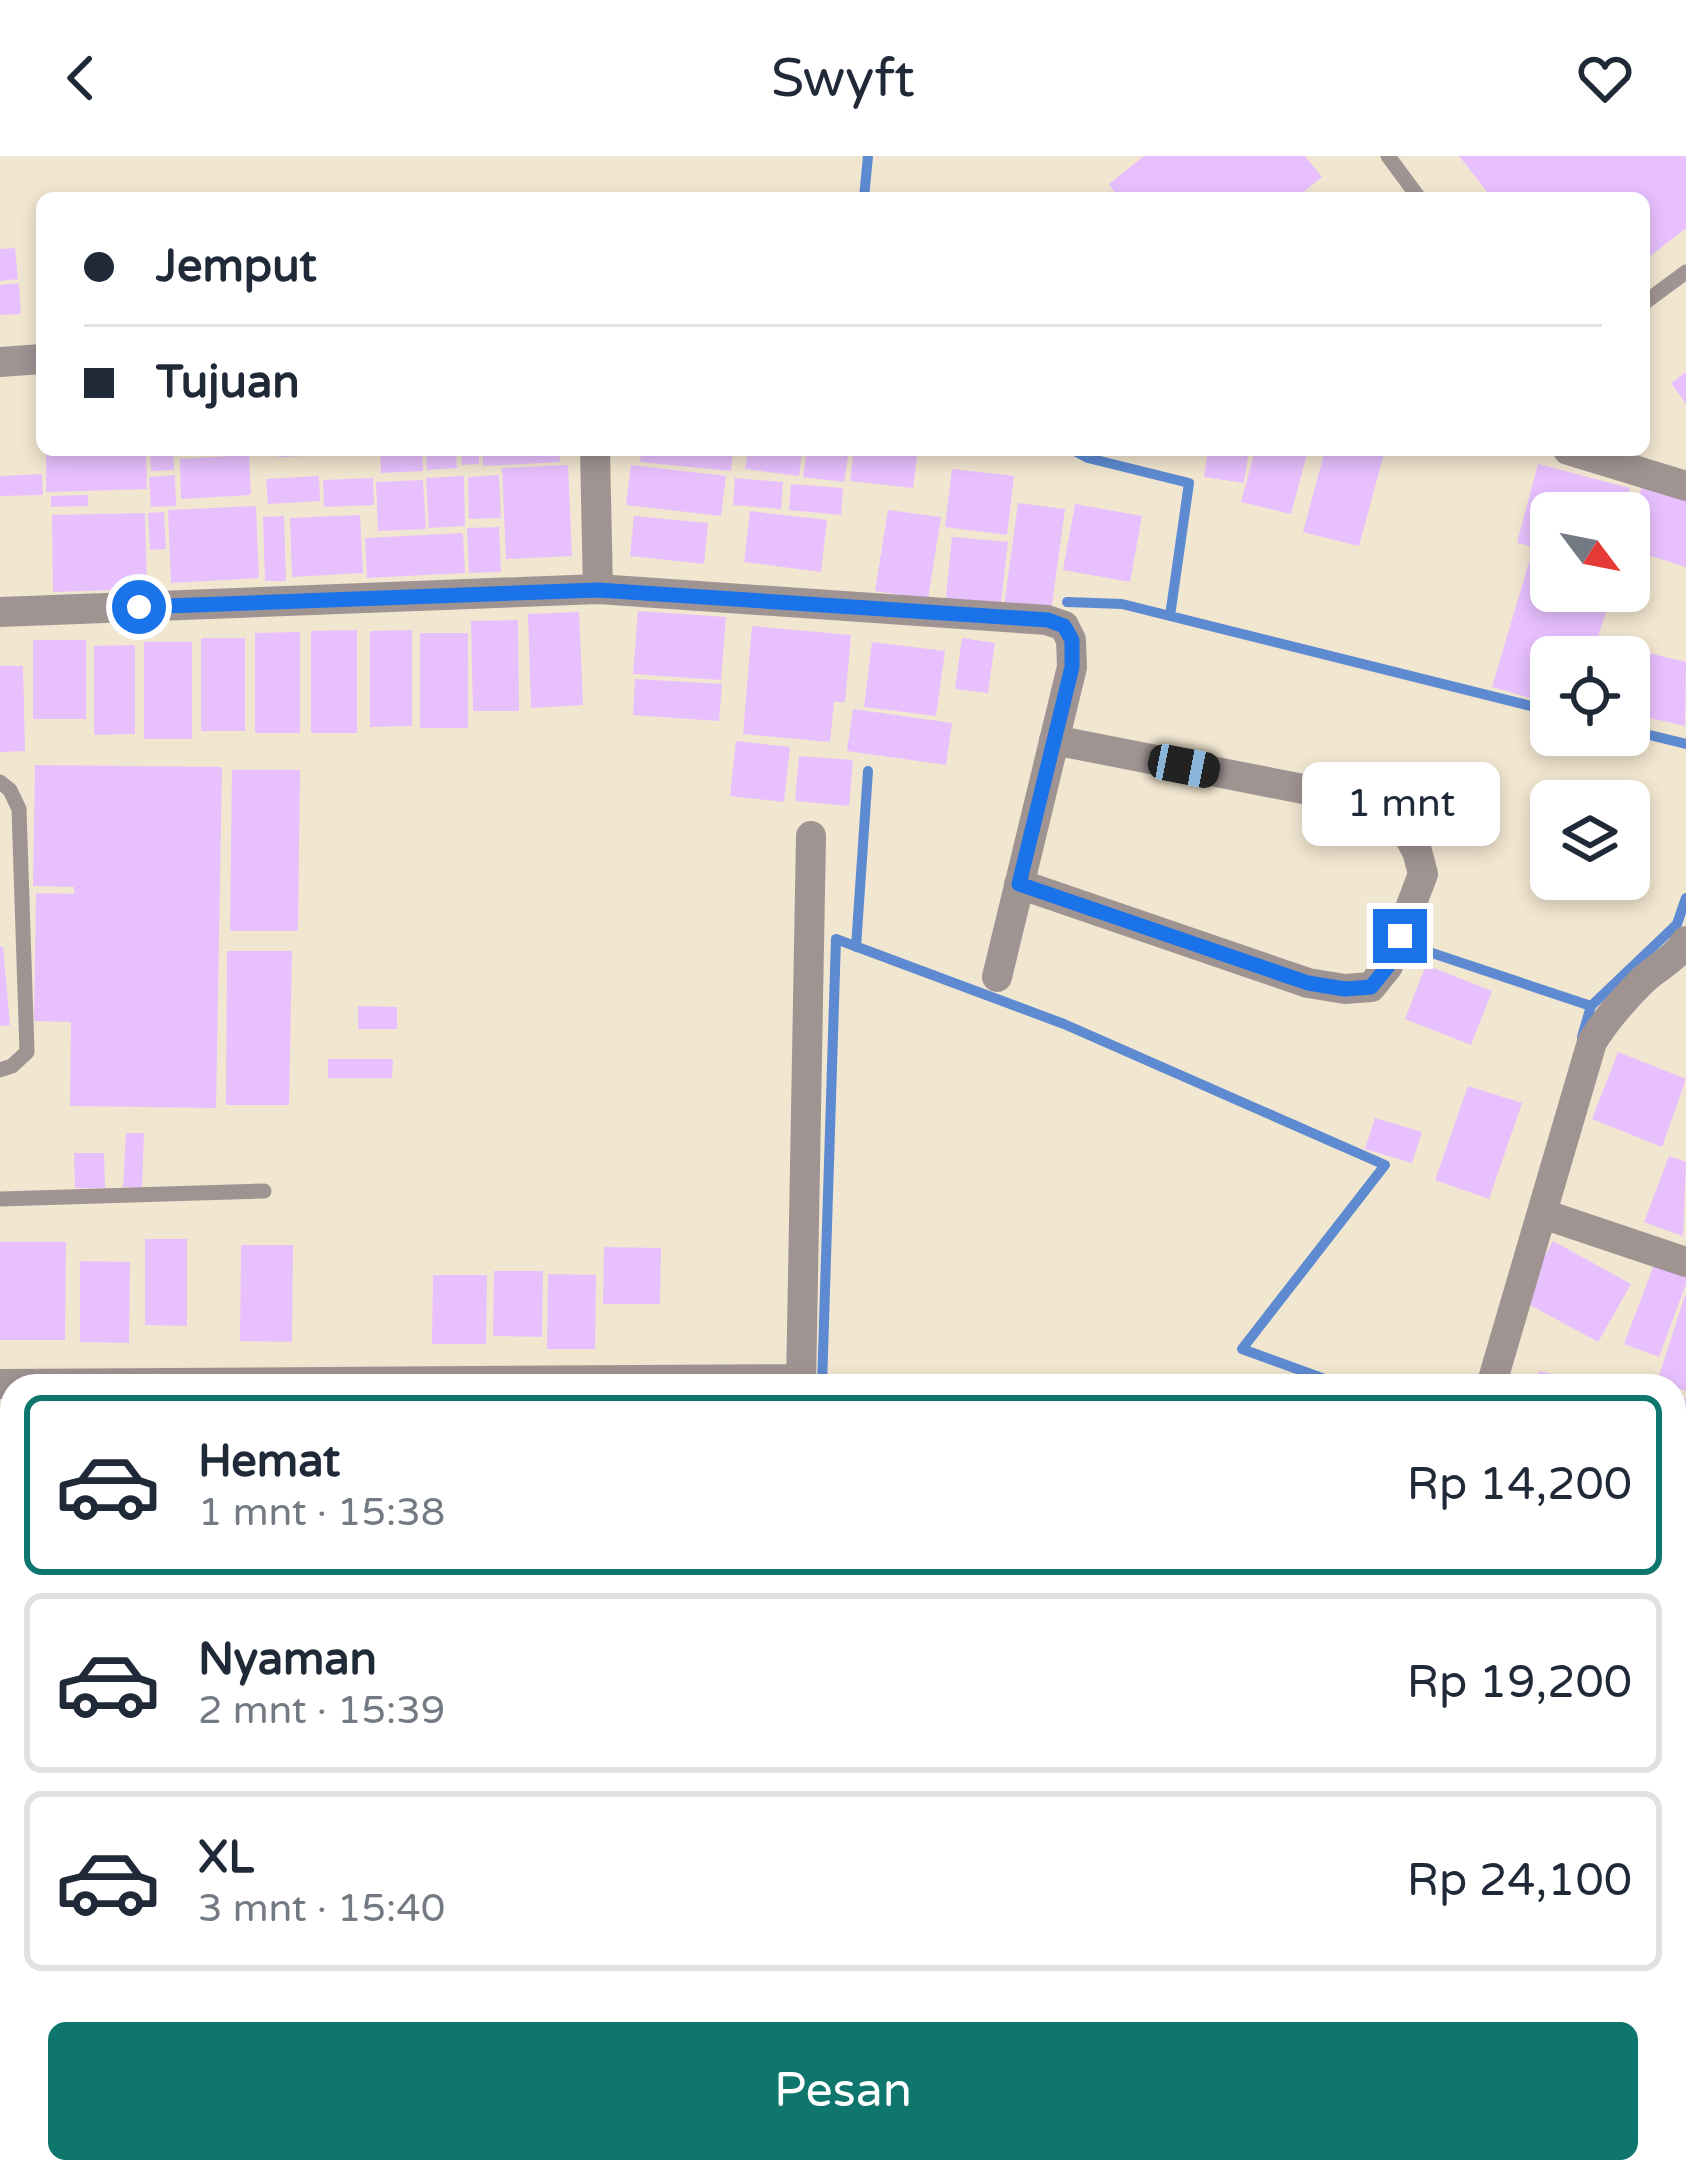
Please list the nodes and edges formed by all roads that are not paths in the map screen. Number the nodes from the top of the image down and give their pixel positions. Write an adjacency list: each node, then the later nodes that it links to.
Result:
1 (1388, 156): 2 (lane)
2 (1415, 192)
3 (1686, 272): 4 (lane)
4 (1650, 299)
5 (36, 359): 6 (street)
6 (0, 362)
7 (595, 456): 10 (street)
8 (1588, 456): 9 (street)
9 (1686, 486)
10 (598, 590): 11 (street); 12 (street)
11 (0, 610)
12 (1054, 740): 15 (street); 15 (street)
13 (0, 782): 18 (lane)
14 (811, 836): 23 (street)
15 (1019, 884): 17 (street)
16 (1686, 941): 21 (street)
17 (997, 977)
18 (0, 1070)
19 (264, 1191): 20 (lane)
20 (0, 1199)
21 (1543, 1214): 22 (street); 24 (street)
22 (1686, 1262)
23 (801, 1374)
24 (1495, 1374)

